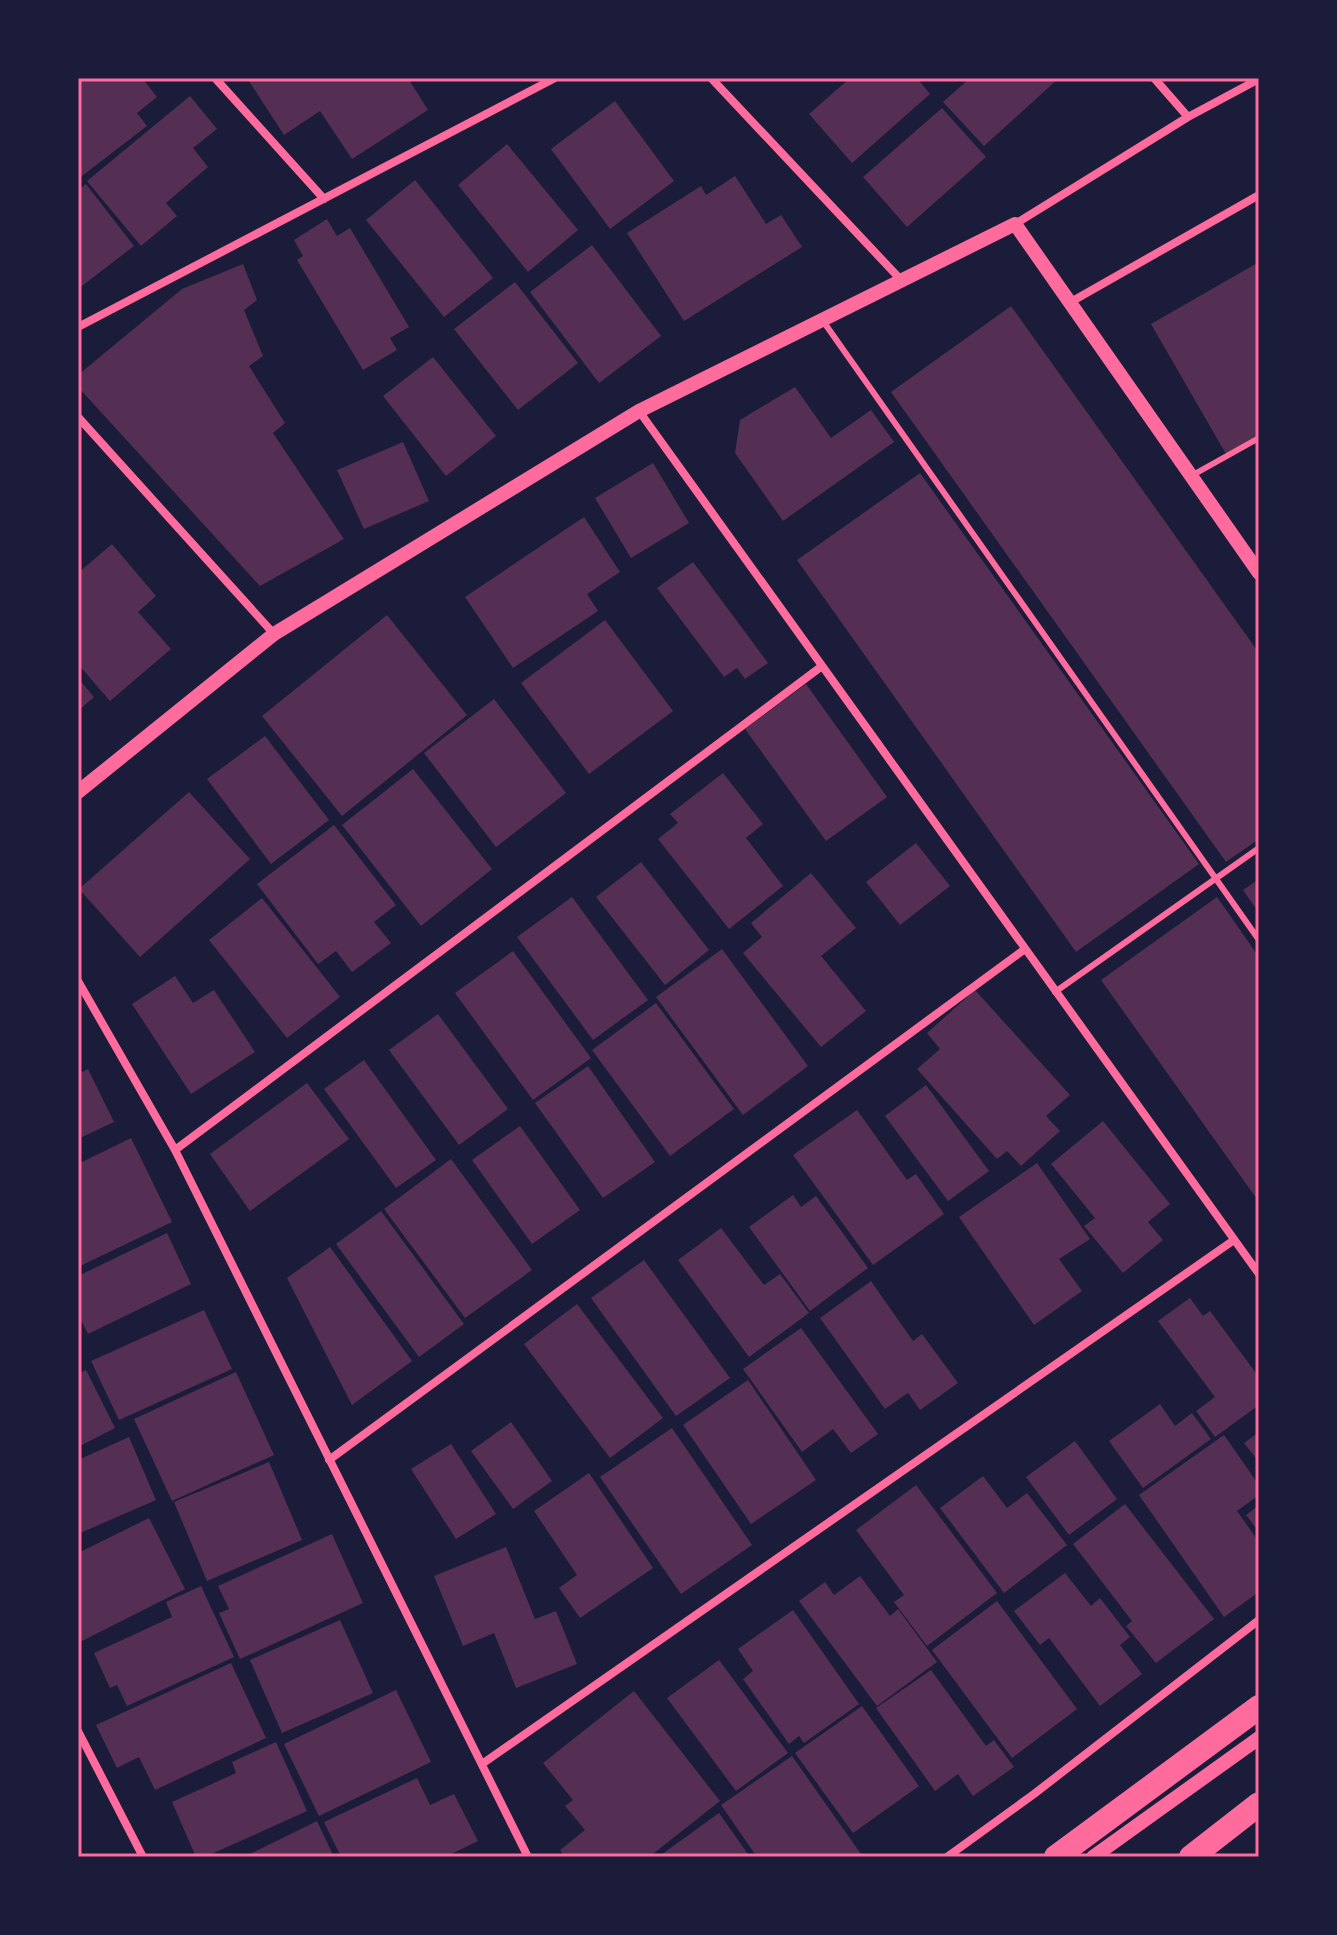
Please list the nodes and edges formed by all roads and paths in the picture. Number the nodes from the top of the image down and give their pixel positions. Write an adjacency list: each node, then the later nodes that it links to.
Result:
1 (215, 78): 8 (street)
2 (555, 78): 8 (street)
3 (711, 78): 10 (street)
4 (1154, 78): 6 (street)
5 (1259, 79): 6 (street)
6 (1188, 117): 9 (street)
7 (1259, 195): 11 (street)
8 (324, 199): 13 (street)
9 (1015, 224): 10 (street); 11 (street)
10 (902, 281): 12 (street)
11 (1069, 303): 17 (street)
12 (823, 321): 14 (street); 23 (lane)
13 (78, 327)
14 (639, 411): 19 (street); 20 (street)
15 (78, 417): 19 (street)
16 (1259, 438): 17 (lane)
17 (1191, 476): 18 (street)
18 (1259, 573)
19 (274, 634): 21 (street)
20 (822, 666): 25 (street); 28 (street)
21 (78, 792)
22 (1259, 848): 23 (lane)
23 (1215, 879): 24 (lane); 27 (lane)
24 (1259, 940)
25 (1025, 949): 27 (street); 31 (street)
26 (78, 981): 28 (street)
27 (1055, 992): 29 (street)
28 (175, 1150): 31 (street)
29 (1234, 1240): 30 (street); 36 (street)
30 (1259, 1274)
31 (329, 1460): 36 (street)
32 (1259, 1620): 41 (street)
33 (1259, 1707): 42 (highway)
34 (78, 1731): 39 (street)
35 (1259, 1738): 43 (street)
36 (482, 1764): 40 (street)
37 (1259, 1804): 44 (highway)
38 (1259, 1812): 44 (street)
39 (143, 1857)
40 (528, 1857)
41 (947, 1857)
42 (1056, 1857)
43 (1093, 1857)
44 (1194, 1857)

